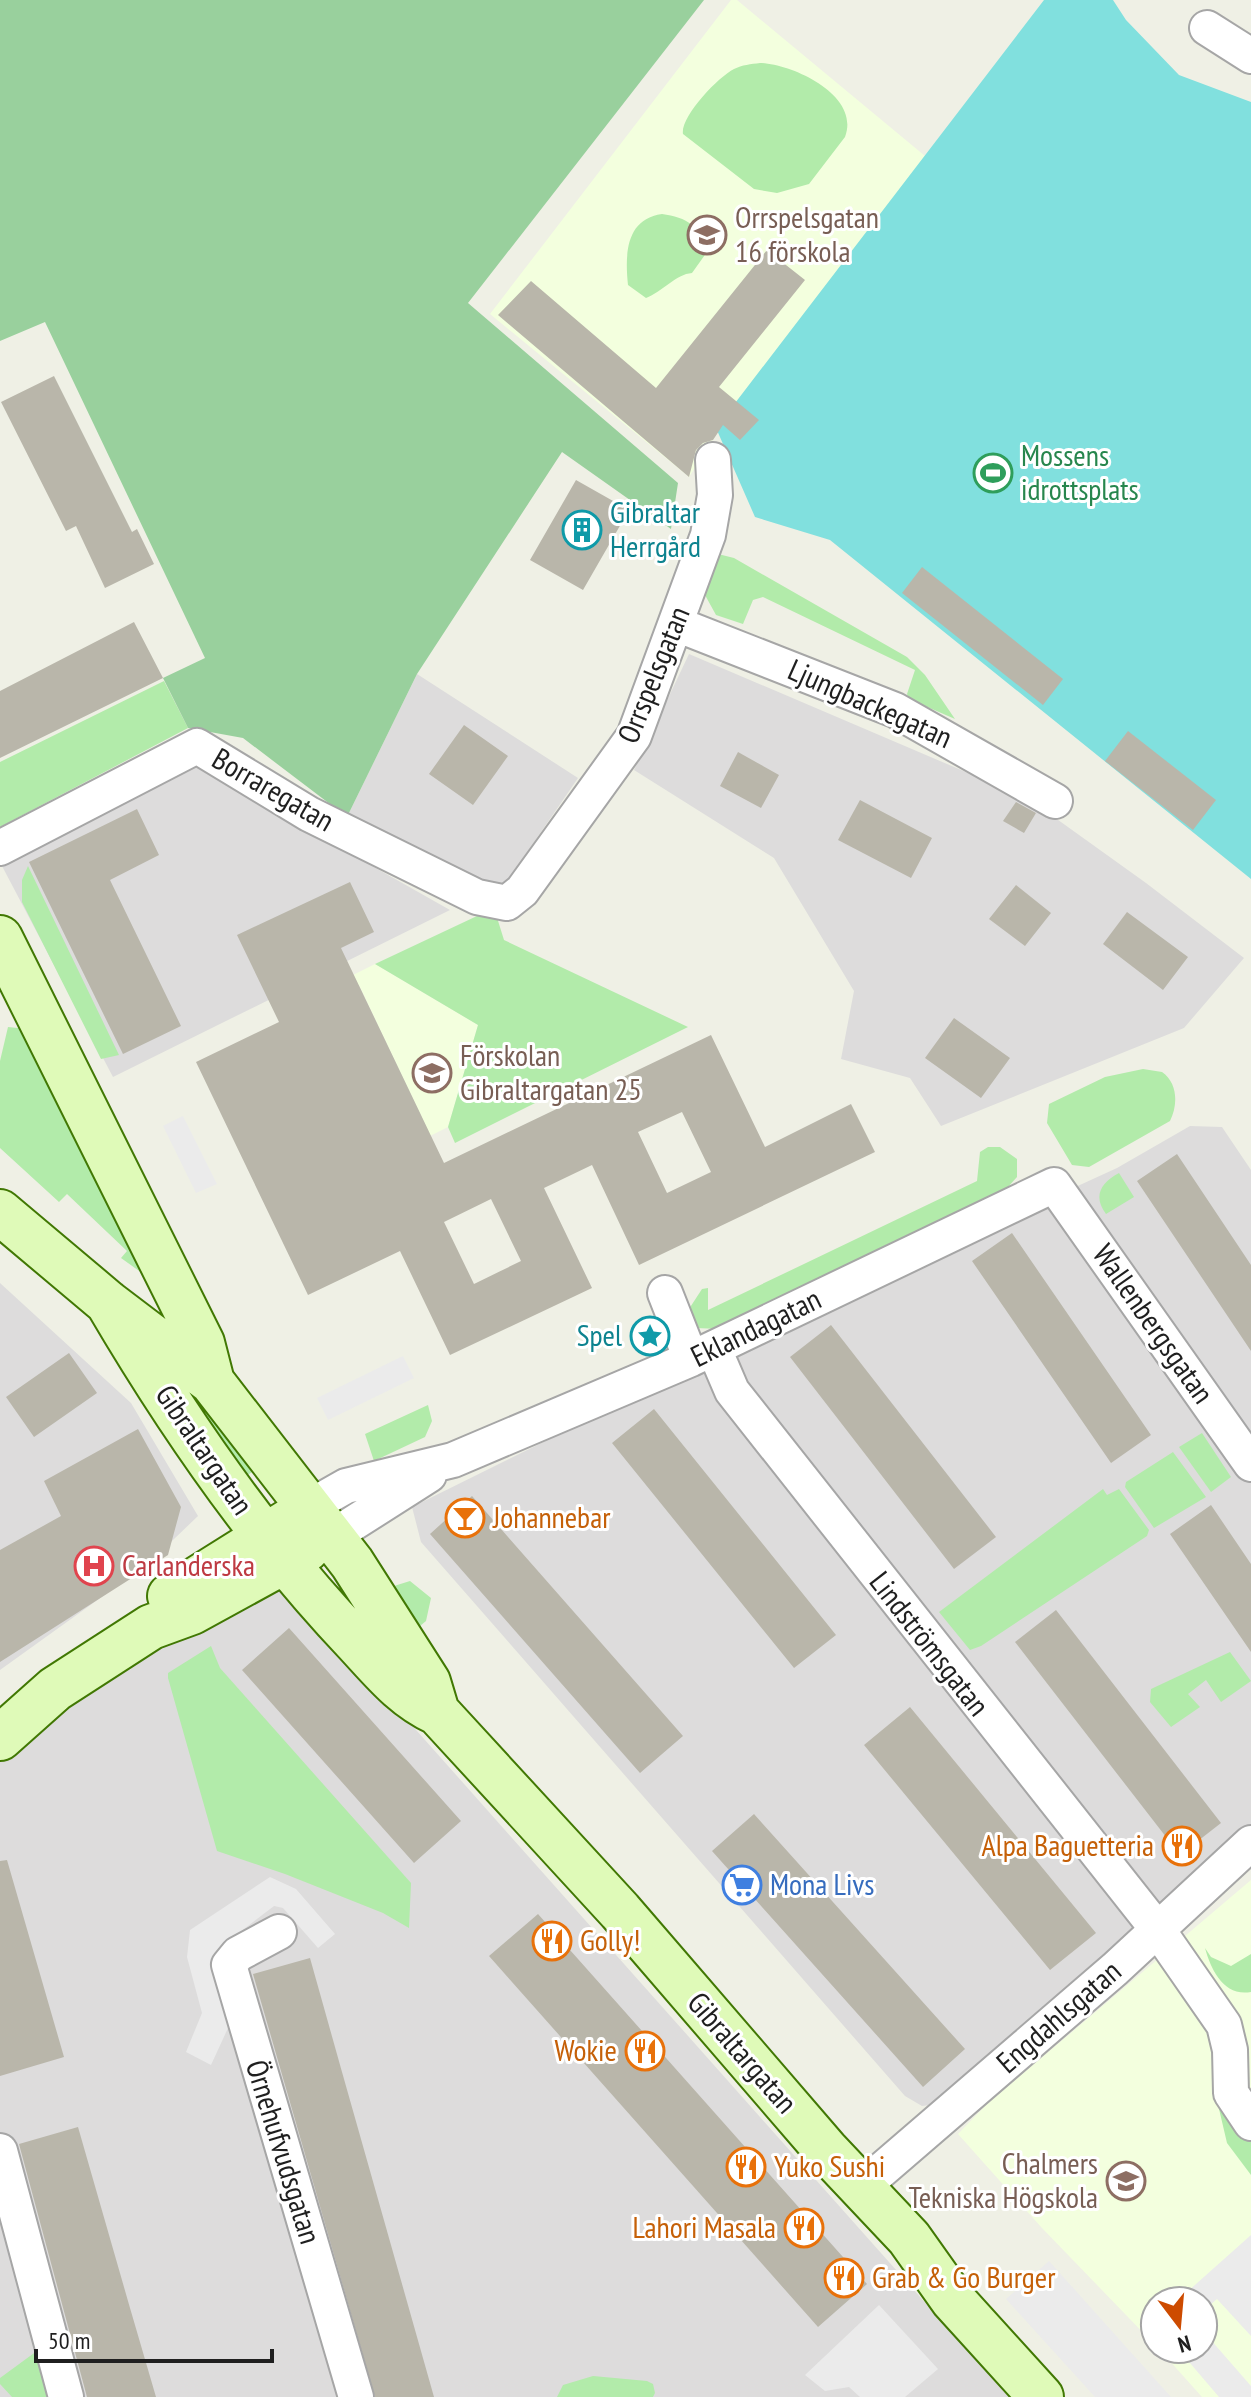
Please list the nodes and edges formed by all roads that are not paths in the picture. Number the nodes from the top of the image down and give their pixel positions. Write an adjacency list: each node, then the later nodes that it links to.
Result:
1 (1207, 28): 2 (street)
2 (1251, 56)
3 (713, 460): 4 (street, Orrspelsgatan)
4 (676, 624): 5 (street, Ljungbackegatan); 7 (street, Orrspelsgatan)
5 (1055, 801)
6 (0, 848): 7 (street, Borraregatan)
7 (507, 903)
8 (0, 938): 14 (street, Gibraltargatan)
9 (1054, 1185): 13 (street, Eklandagatan); 15 (street, Wallenbergsgatan)
10 (0, 1212): 12 (street)
11 (665, 1293): 13 (street, Lindströmsgatan)
12 (108, 1303): 14 (street, Gibraltargatan); 17 (street, Gibraltargatan)
13 (702, 1354): 16 (street, Eklandagatan); 21 (street, Lindströmsgatan)
14 (212, 1382): 16 (street, Gibraltargatan)
15 (1251, 1464)
16 (320, 1522): 17 (street, Eklandagatan); 18 (street, Gibraltargatan)
17 (274, 1550): 18 (street, Gibraltargatan); 19 (street, Eklandagatan)
18 (438, 1713): 26 (street, Gibraltargatan)
19 (0, 1738)
20 (1251, 1843): 21 (street, Engdahlsgatan)
21 (1158, 1930): 23 (street, Lindströmsgatan); 26 (street, Engdahlsgatan)
22 (279, 1932): 28 (street, Örnehufvudsgatan)
23 (1238, 2032): 24 (street)
24 (1251, 2123)
25 (0, 2151): 27 (street)
26 (862, 2187): 29 (street, Gibraltargatan)
27 (66, 2397)
28 (356, 2397)
29 (1041, 2397)

